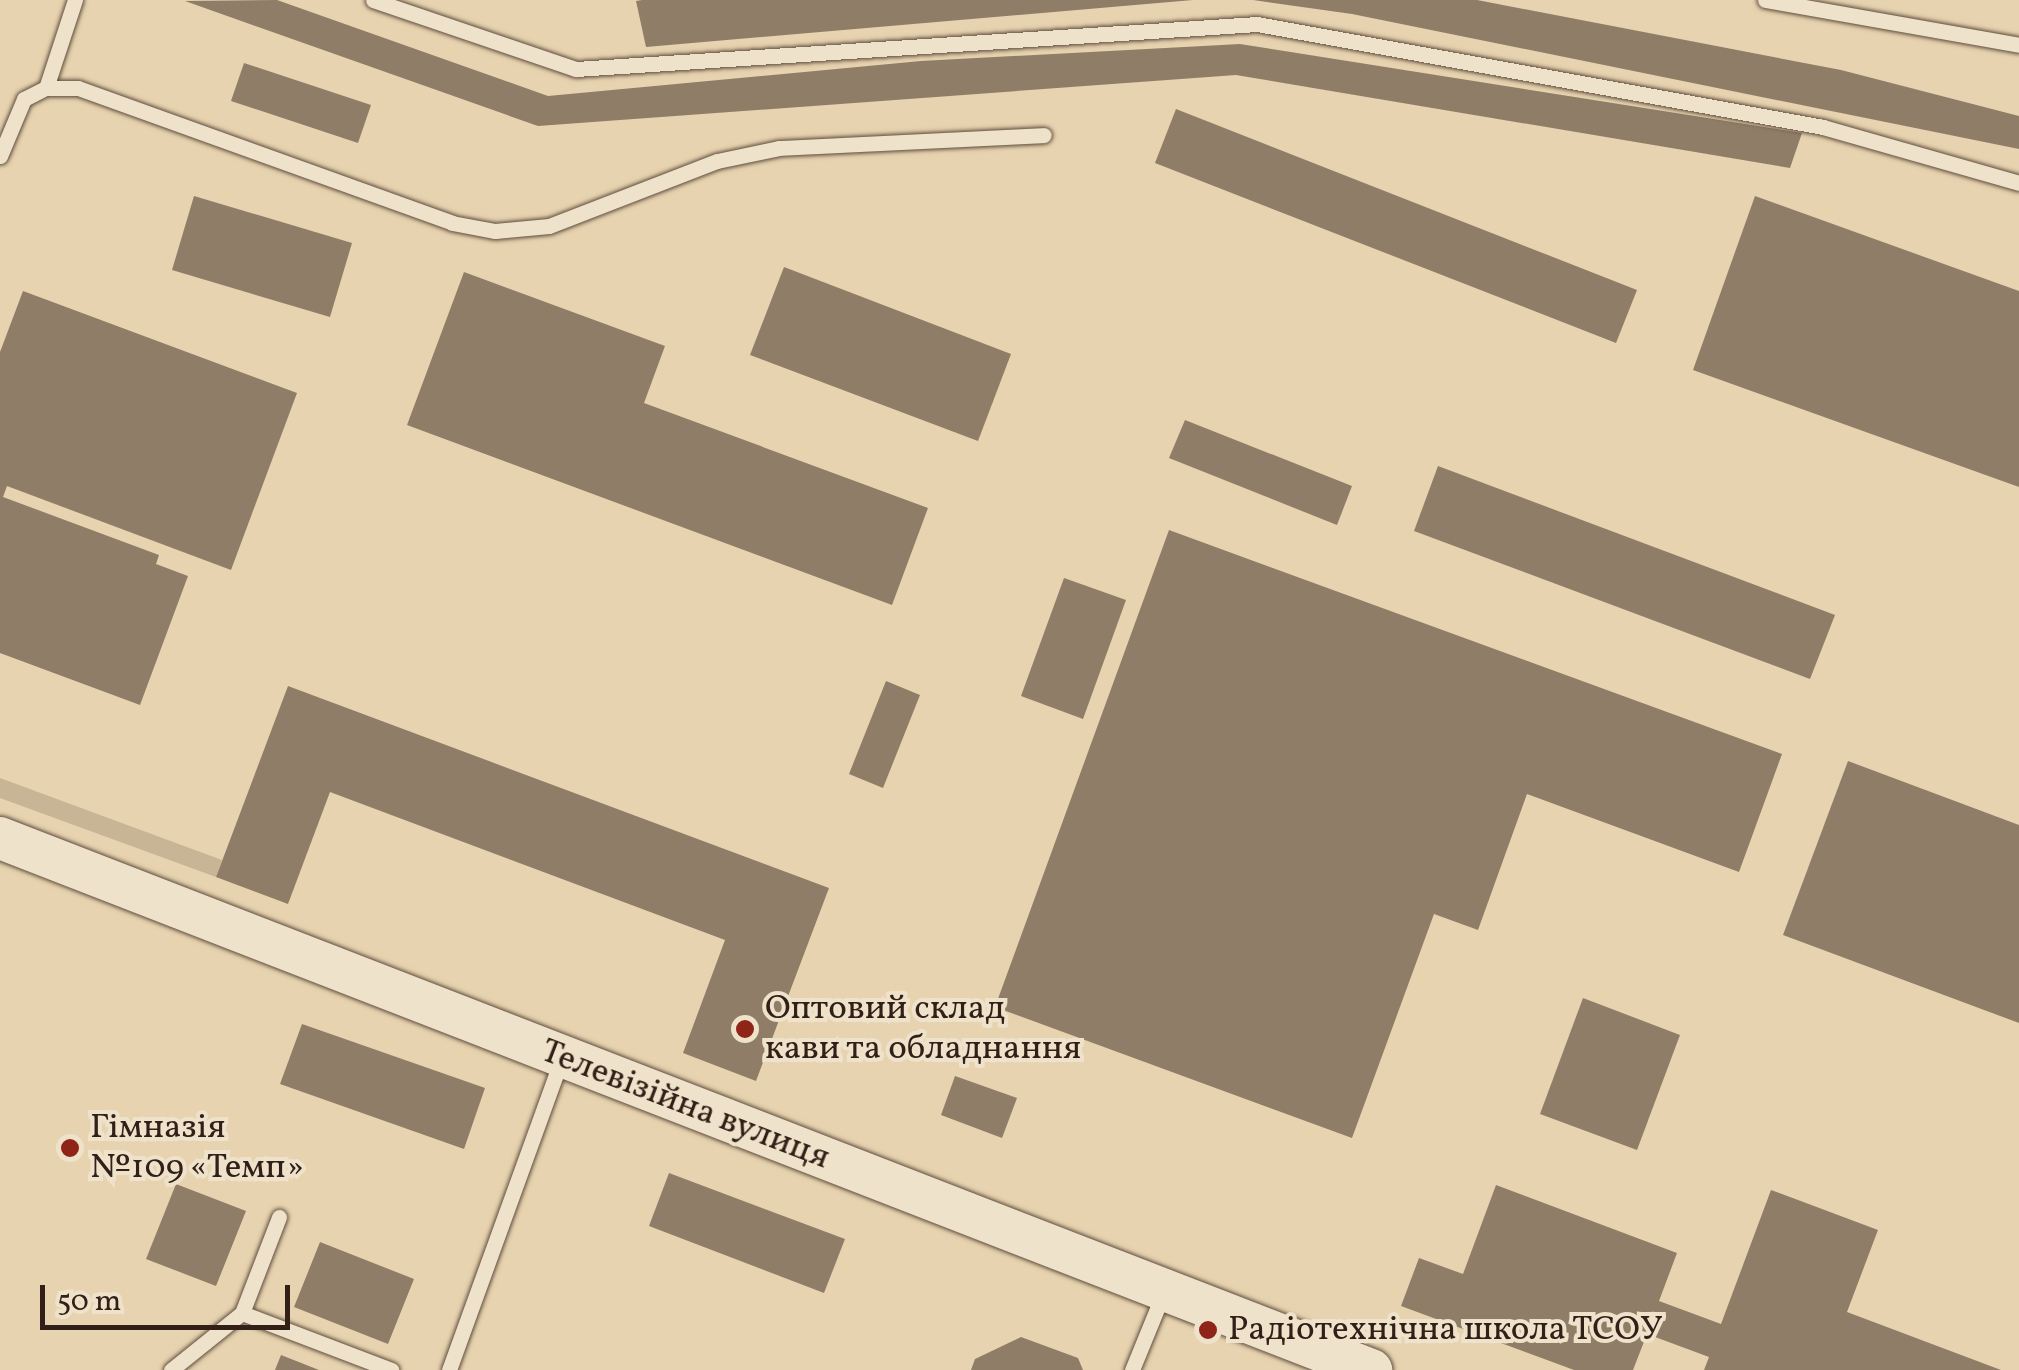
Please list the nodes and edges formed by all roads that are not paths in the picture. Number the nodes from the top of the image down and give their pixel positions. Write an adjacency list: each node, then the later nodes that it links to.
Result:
1 (74, 0): 5 (lane)
2 (373, 0): 8 (lane)
3 (1765, 0): 4 (lane)
4 (2019, 44)
5 (46, 88): 6 (lane); 7 (lane)
6 (1044, 135)
7 (0, 156)
8 (2019, 183)
9 (0, 838): 10 (street, Телевізійна вулиця)
10 (562, 1058): 12 (street, Телевізійна вулиця); 16 (lane)
11 (279, 1217): 13 (lane)
12 (1164, 1290): 17 (lane); 18 (street, Телевізійна вулиця)
13 (242, 1312): 14 (lane); 15 (lane)
14 (171, 1370)
15 (391, 1370)
16 (449, 1370)
17 (1132, 1370)
18 (1370, 1370)

